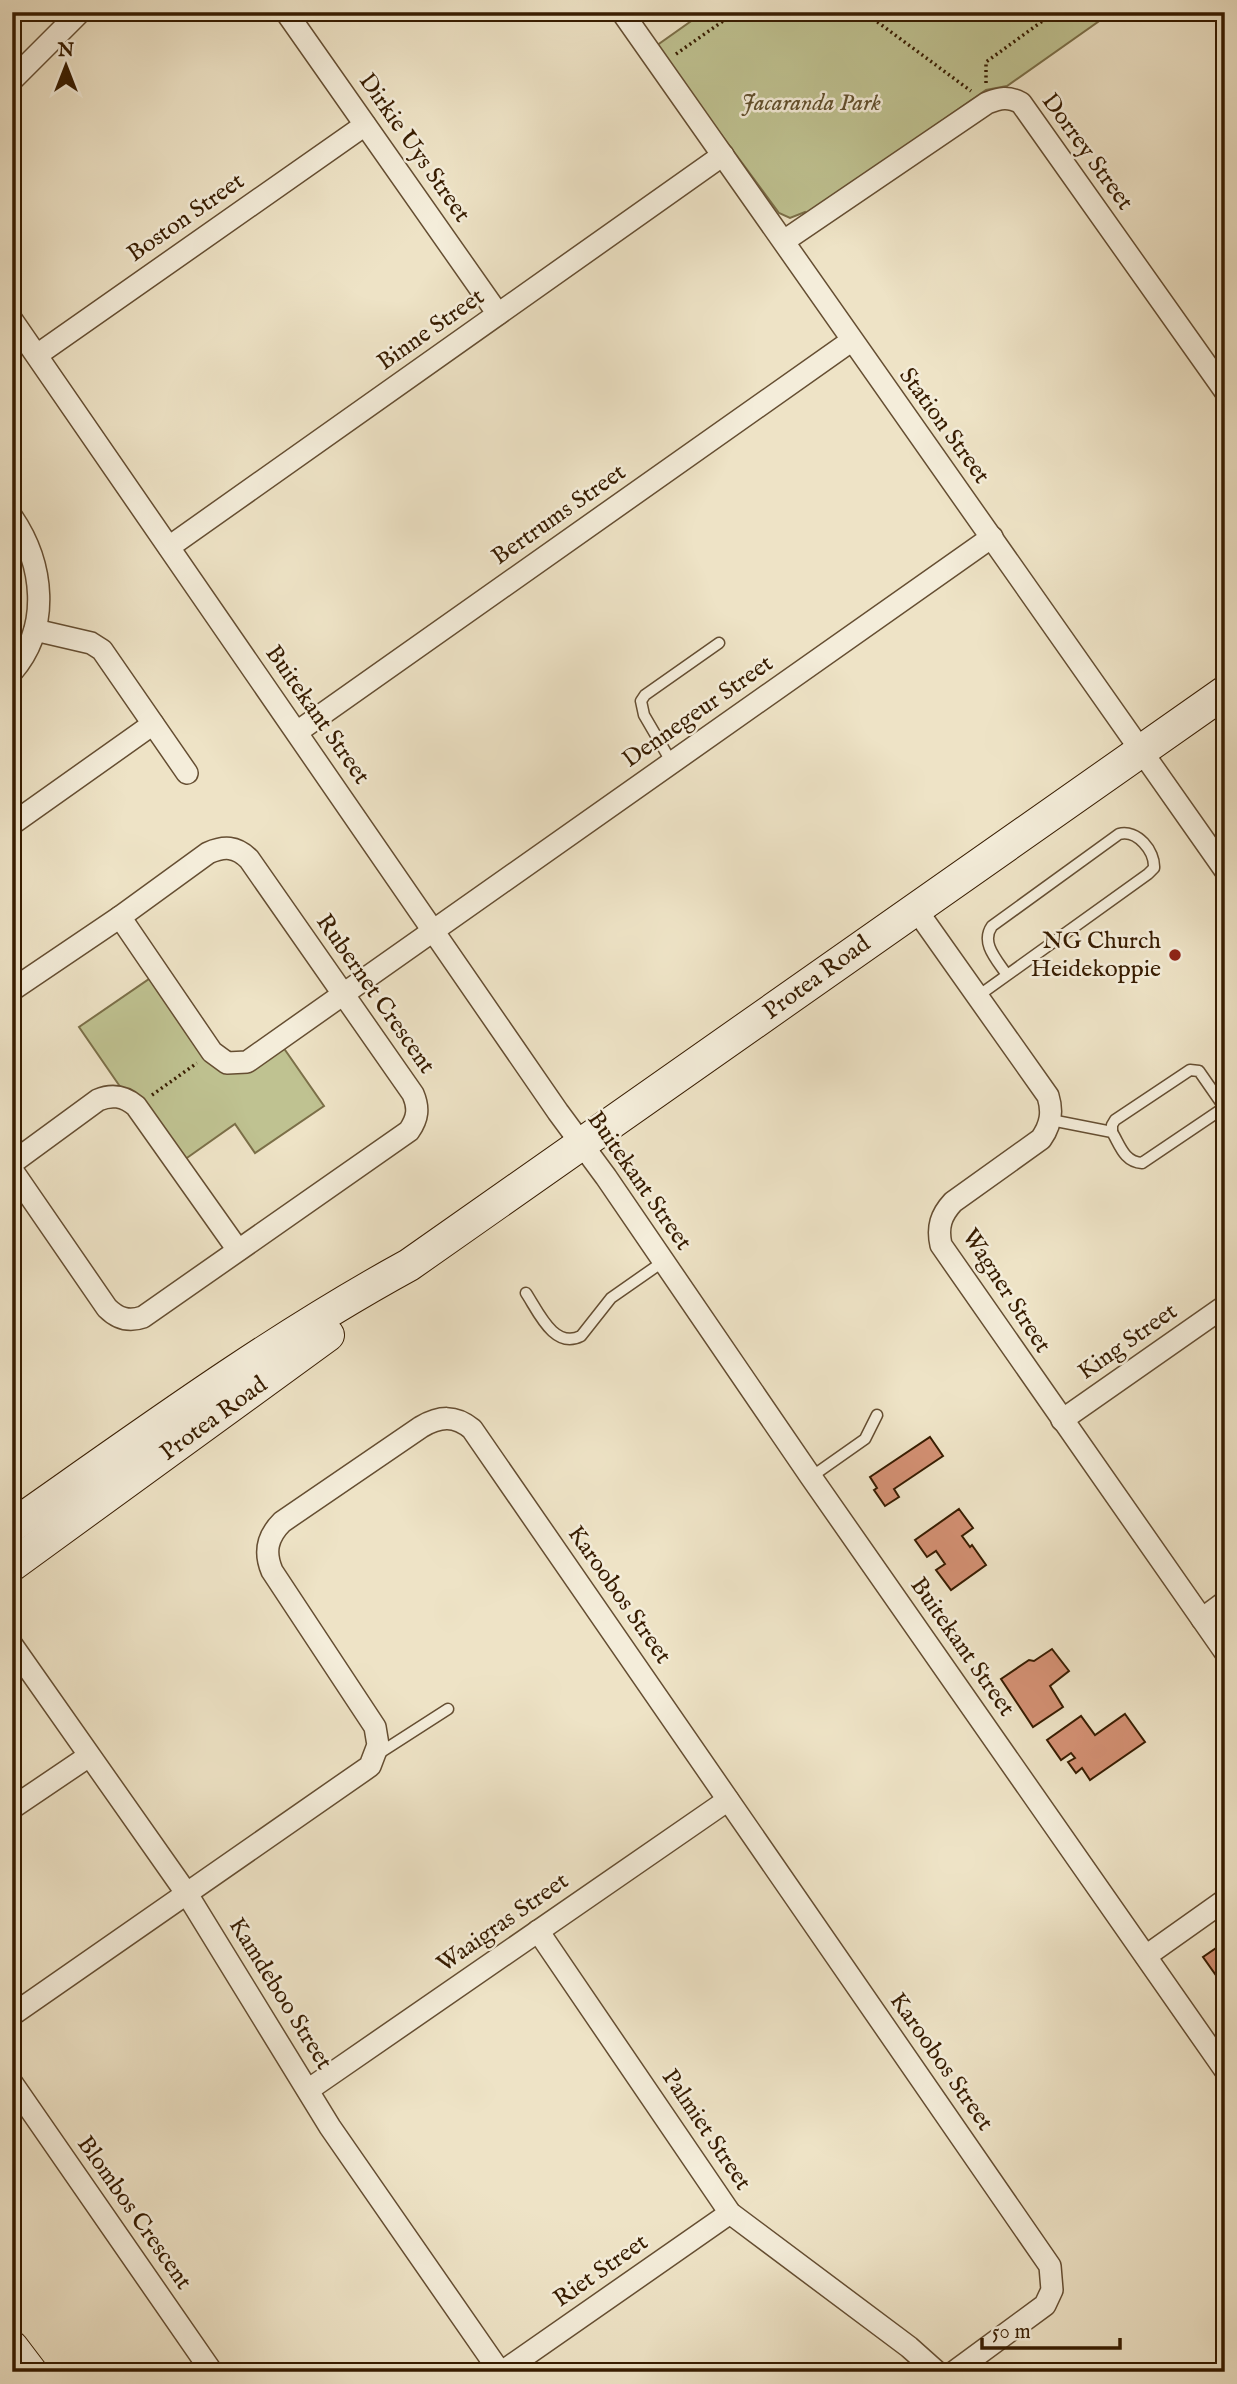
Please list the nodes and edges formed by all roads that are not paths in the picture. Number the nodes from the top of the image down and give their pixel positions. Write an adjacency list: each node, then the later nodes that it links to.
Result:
1 (80, 12): 4 (street)
2 (286, 12): 5 (street, Dirkie Uys Street)
3 (622, 12): 6 (street, Station Street)
4 (12, 80)
5 (365, 125): 8 (street, Dirkie Uys Street); 11 (street, Boston Street)
6 (723, 155): 7 (street, Station Street); 8 (street, Binne Street)
7 (784, 241): 10 (street, Station Street); 12 (street, Dorrey Street)
8 (498, 314): 15 (street, Binne Street)
9 (12, 320): 11 (street, Buitekant Street)
10 (851, 341): 14 (street, Station Street); 21 (street, Bertrums Street)
11 (37, 355): 15 (street, Buitekant Street)
12 (1225, 391)
13 (12, 517): 16 (street)
14 (992, 537): 22 (street, Station Street); 23 (street, Dennegeur Street)
15 (169, 547): 21 (street, Buitekant Street)
16 (35, 630): 18 (street); 20 (street)
17 (719, 643): 23 (lane)
18 (12, 672)
19 (1225, 692): 22 (street, Protea Road)
20 (153, 723): 24 (street); 25 (street)
21 (296, 732): 29 (street, Buitekant Street)
22 (1140, 750): 26 (street, Station Street); 27 (street, Protea Road)
23 (672, 763): 29 (street, Dennegeur Street)
24 (187, 773)
25 (12, 824)
26 (1225, 870)
27 (915, 908): 33 (street); 37 (street, Protea Road)
28 (120, 917): 31 (street, Rubernet Crescent); 32 (street, Dennegeur Street); 32 (street, Rubernet Crescent)
29 (433, 930): 32 (street, Dennegeur Street); 37 (street, Buitekant Street)
30 (1007, 975): 30 (lane); 33 (lane)
31 (12, 990)
32 (343, 996): 40 (street, Rubernet Crescent)
33 (978, 996): 35 (street)
34 (1224, 1107): 36 (lane); 36 (lane)
35 (1051, 1119): 36 (lane); 46 (street, Wagner Street)
36 (1112, 1132)
37 (581, 1144): 41 (street, Buitekant Street); 42 (street, Protea Road)
38 (12, 1163): 40 (street)
39 (12, 1170): 40 (street, Rubernet Crescent)
40 (238, 1250)
41 (664, 1261): 43 (lane); 47 (street, Buitekant Street)
42 (409, 1265): 48 (street, Protea Road); 49 (street, Protea Road)
43 (526, 1293)
44 (1225, 1306): 46 (street, King Street)
45 (877, 1415): 47 (lane)
46 (1062, 1420): 51 (street, Wagner Street)
47 (811, 1477): 62 (street, Buitekant Street)
48 (12, 1526)
49 (12, 1565)
50 (1225, 1602): 51 (street)
51 (1202, 1619): 53 (street, Wagner Street)
52 (12, 1645): 56 (street, Kamdeboo Street)
53 (1225, 1652)
54 (448, 1709): 55 (lane)
55 (376, 1755): 57 (street, Karoobos Street); 59 (street)
56 (89, 1756): 58 (street); 59 (street, Kamdeboo Street)
57 (728, 1800): 61 (street, Waaigras Street); 73 (street, Karoobos Street)
58 (12, 1808)
59 (187, 1894): 63 (street); 66 (street, Kamdeboo Street)
60 (1225, 1900): 62 (street)
61 (538, 1931): 66 (street, Waaigras Street); 67 (street, Palmiet Street)
62 (1146, 1956): 64 (street, Buitekant Street)
63 (12, 2015)
64 (1225, 2070)
65 (12, 2084): 70 (street, Blombos Crescent)
66 (308, 2090): 71 (street, Kamdeboo Street)
67 (730, 2213): 71 (street, Riet Street); 72 (street, Palmiet Street)
68 (12, 2347): 69 (street)
69 (31, 2372)
70 (212, 2372)
71 (501, 2372)
72 (937, 2372)
73 (954, 2372)

